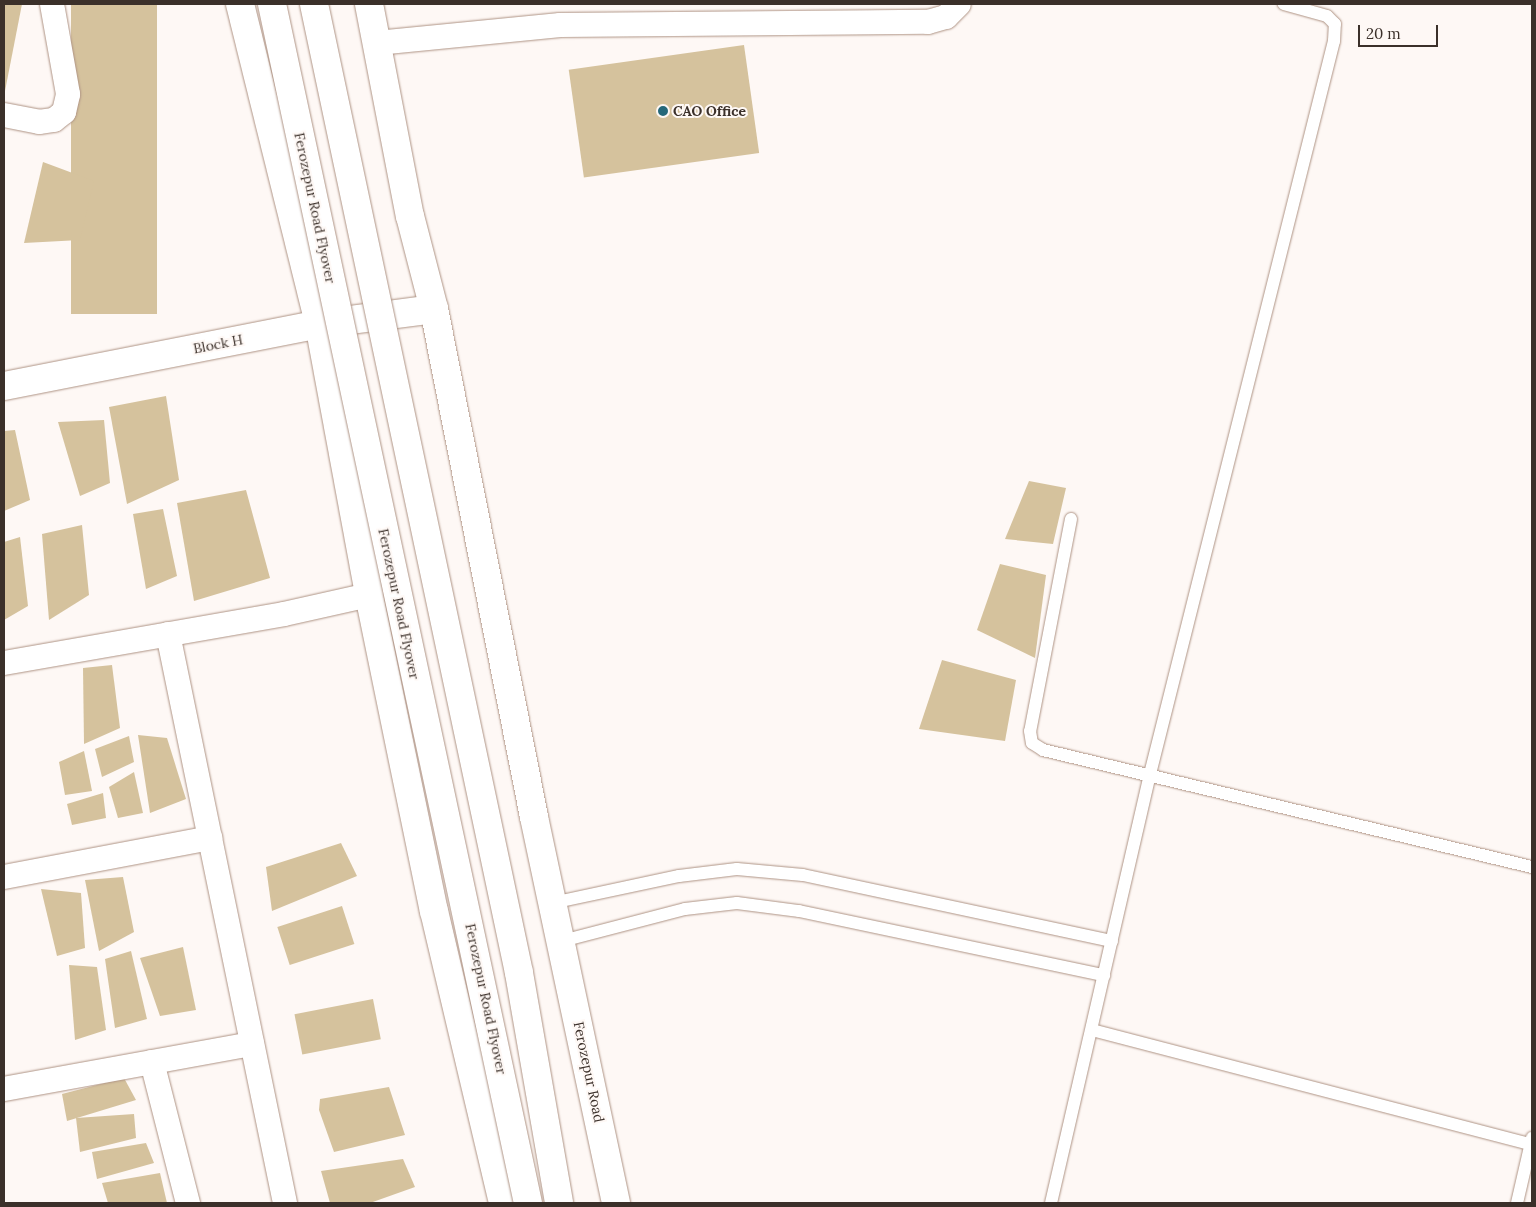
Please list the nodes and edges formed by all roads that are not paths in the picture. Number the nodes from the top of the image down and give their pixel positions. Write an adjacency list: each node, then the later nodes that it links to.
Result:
1 (52, 4): 10 (street)
2 (240, 4): 12 (main road)
3 (272, 4): 34 (main road, Ferozepur Road Flyover, bridge)
4 (314, 4): 35 (main road, bridge)
5 (369, 4): 9 (main road, Ferozepur Road)
6 (959, 4): 8 (street)
7 (1284, 4): 18 (lane)
8 (558, 14): 9 (street)
9 (377, 43): 11 (main road, Ferozepur Road)
10 (4, 116)
11 (434, 310): 12 (main road, Block H); 22 (main road, Ferozepur Road)
12 (319, 324): 13 (main road, Block H); 15 (main road)
13 (4, 386)
14 (1071, 519): 18 (lane)
15 (369, 595): 16 (street); 33 (main road)
16 (168, 634): 17 (street); 19 (street)
17 (4, 663)
18 (1150, 774): 20 (lane); 24 (lane)
19 (210, 838): 21 (street); 27 (street)
20 (1532, 867)
21 (4, 877)
22 (552, 903): 23 (main road, Ferozepur Road); 24 (lane)
23 (562, 941): 25 (lane); 36 (main road, Ferozepur Road)
24 (1112, 941): 25 (lane)
25 (1104, 975): 26 (lane)
26 (1092, 1030): 30 (lane); 37 (lane)
27 (252, 1044): 28 (street); 32 (street)
28 (152, 1062): 29 (street); 31 (street)
29 (4, 1089)
30 (1532, 1143): 38 (lane)
31 (188, 1203)
32 (285, 1203)
33 (503, 1203)
34 (528, 1203)
35 (559, 1203)
36 (616, 1203)
37 (1051, 1203)
38 (1518, 1203)

